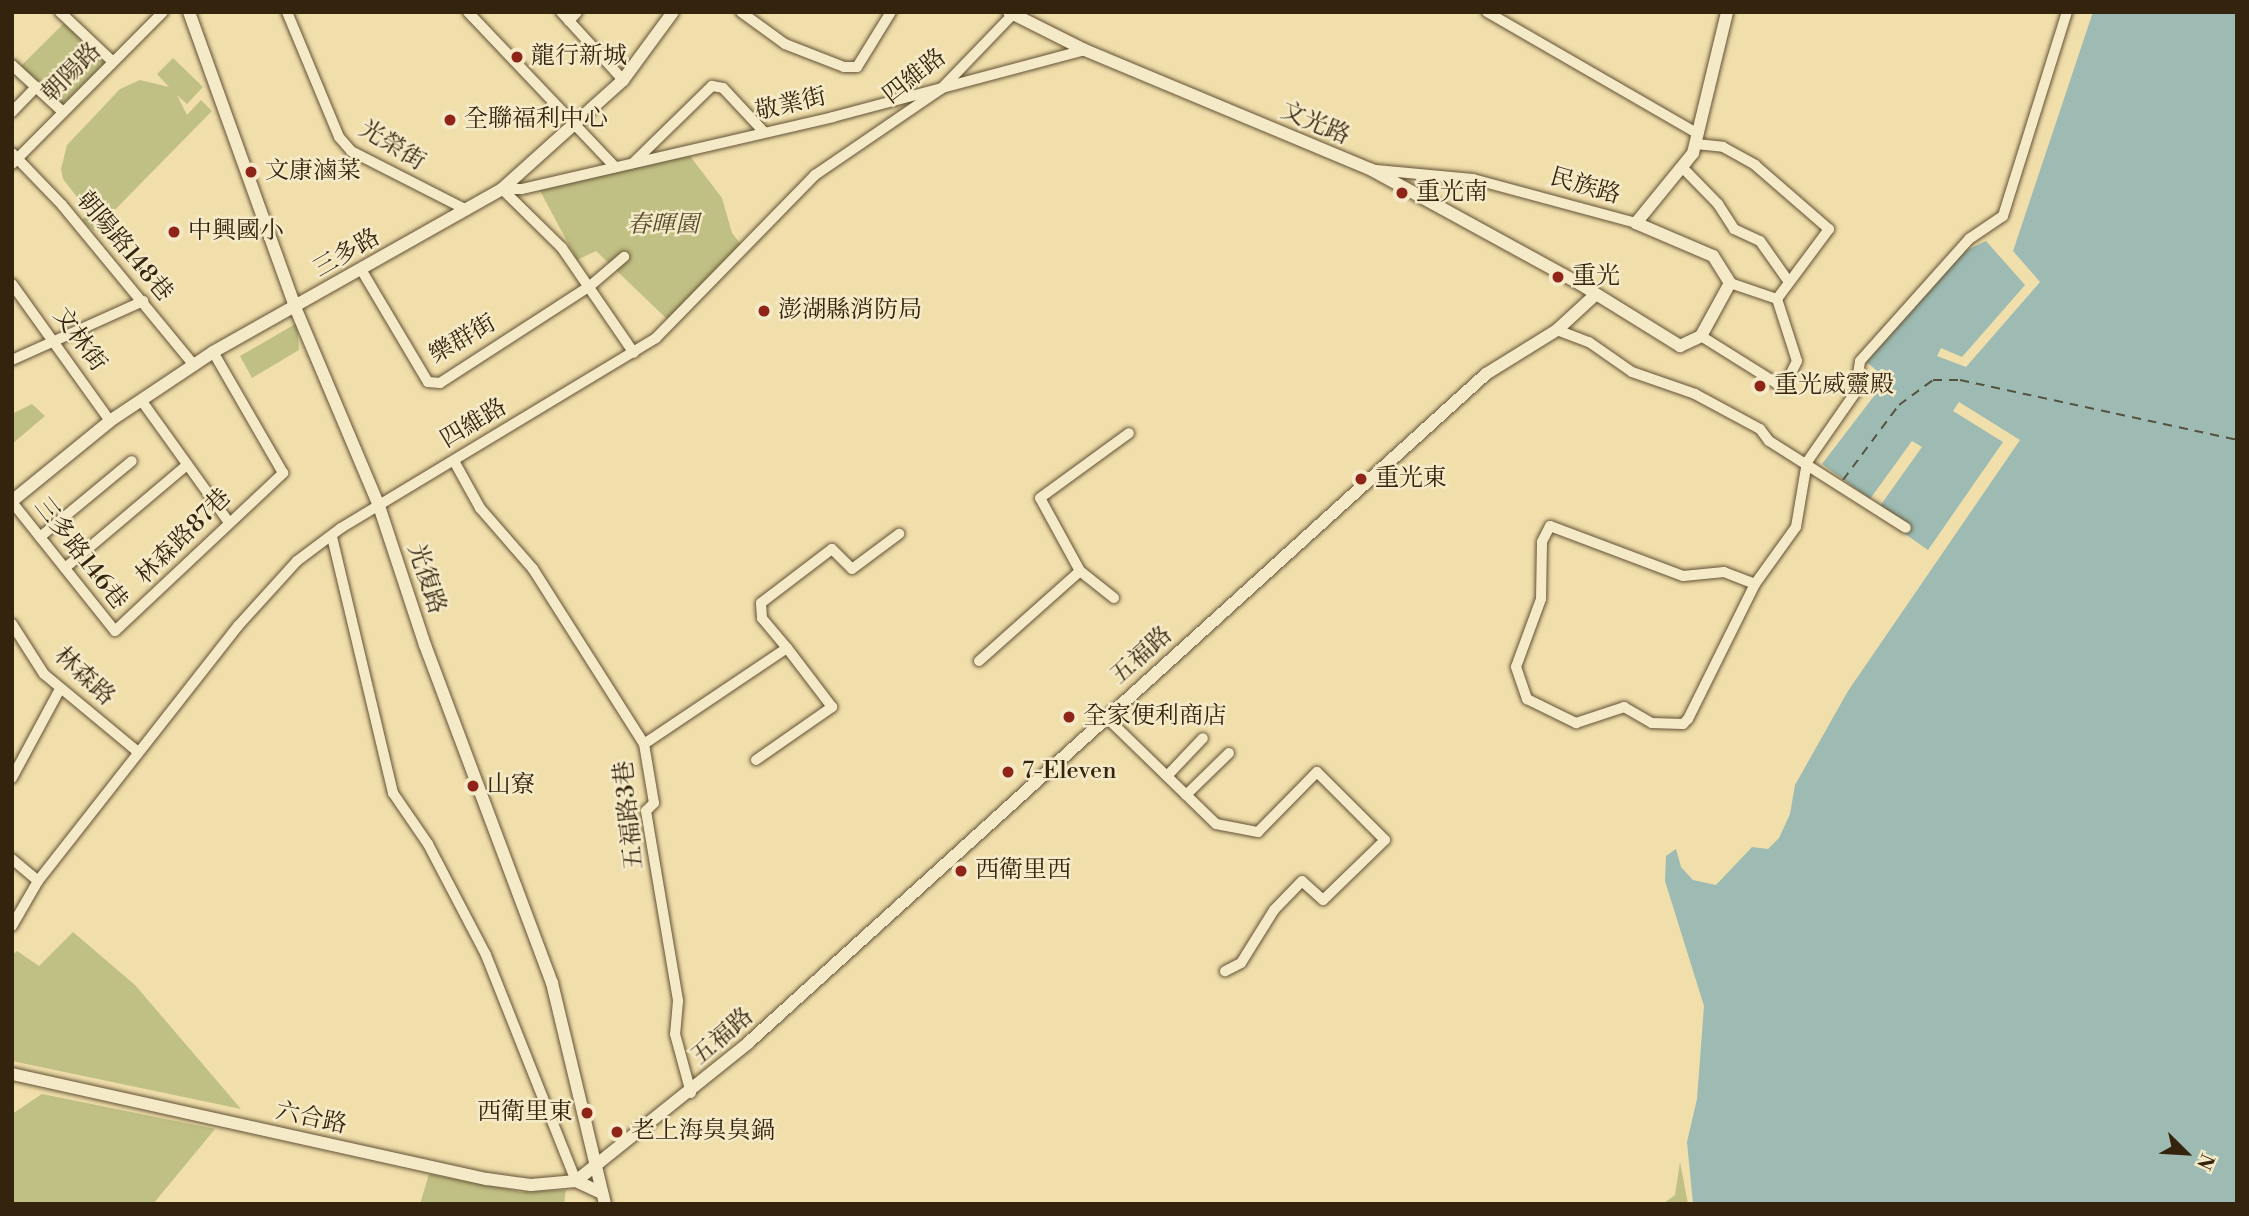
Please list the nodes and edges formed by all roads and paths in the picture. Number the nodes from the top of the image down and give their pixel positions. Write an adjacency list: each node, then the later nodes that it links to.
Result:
1 (163, 12): 17 (street, 朝陽路)
2 (189, 12): 44 (street, 光復路)
3 (468, 12): 24 (street)
4 (561, 12): 15 (street)
5 (577, 12): 15 (street)
6 (673, 12): 19 (street, 三多路)
7 (741, 12): 8 (street)
8 (891, 12)
9 (1487, 12): 26 (street)
10 (1727, 12): 26 (street, 民族路)
11 (2067, 12): 57 (street)
12 (1013, 13): 16 (street, 文光路); 21 (street, 四維路)
13 (62, 14): 17 (street)
14 (290, 14): 33 (street, 光榮街)
15 (569, 21): 19 (street)
16 (1086, 50): 21 (street, 敬業街); 31 (street, 文光路)
17 (113, 61): 23 (street, 朝陽路)
18 (12, 65): 20 (street)
19 (623, 80): 24 (street, 三多路)
20 (36, 87): 22 (street); 23 (street)
21 (941, 89): 25 (street, 敬業街); 49 (street, 四維路)
22 (12, 112)
23 (63, 112): 27 (street, 朝陽路)
24 (574, 127): 29 (street); 32 (street, 三多路)
25 (764, 132): 28 (street, 敬業街); 28 (street)
26 (1697, 139): 30 (street, 民族路); 37 (street)
27 (14, 158): 43 (street, 朝陽路148巷)
28 (633, 163): 29 (street, 敬業街)
29 (615, 167): 32 (street, 敬業街)
30 (1682, 167): 34 (street, 民族路); 37 (street)
31 (1372, 170): 34 (street, 民族路); 41 (street, 文光路)
32 (502, 189): 33 (street, 三多路); 40 (street)
33 (465, 209): 36 (street, 三多路)
34 (1636, 223): 38 (street)
35 (624, 257): 40 (street, 樂群街)
36 (362, 271): 40 (street, 樂群街); 44 (street, 三多路)
37 (1789, 282): 42 (street)
38 (1730, 283): 42 (street); 46 (street)
39 (12, 284): 47 (street, 文林街)
40 (590, 286): 49 (street)
41 (1594, 296): 45 (street, 五福路); 46 (street, 文光路)
42 (1777, 299): 46 (street)
43 (143, 301): 47 (street); 51 (street, 朝陽路148巷)
44 (295, 307): 48 (street, 三多路); 60 (street, 光復路)
45 (1558, 330): 57 (street); 75 (street, 五福路)
46 (1701, 336)
47 (56, 341): 50 (street); 53 (street, 文林街)
48 (214, 352): 51 (street, 三多路); 61 (street, 林森路87巷)
49 (634, 353): 56 (street, 四維路)
50 (12, 360)
51 (194, 365): 52 (street, 三多路)
52 (141, 400): 53 (street, 三多路); 58 (street)
53 (110, 421): 59 (street, 三多路)
54 (1129, 433): 67 (street)
55 (132, 461): 64 (street)
56 (454, 461): 60 (street, 四維路); 77 (street, 五福路3巷)
57 (1807, 462): 62 (street); 68 (street)
58 (187, 465): 61 (street); 66 (street)
59 (12, 502): 64 (street, 三多路146巷)
60 (379, 506): 65 (street, 四維路); 90 (street, 光復路)
61 (228, 521): 71 (street, 林森路87巷)
62 (1906, 528)
63 (899, 534): 72 (street)
64 (40, 537): 66 (street, 三多路146巷)
65 (332, 537): 78 (street, 四維路); 91 (street)
66 (65, 568): 71 (street, 三多路146巷)
67 (1080, 572): 69 (street); 73 (street)
68 (1755, 584): 68 (street)
69 (1114, 598)
70 (12, 624): 74 (street, 林森路)
71 (115, 631)
72 (787, 648): 77 (street); 80 (street)
73 (979, 661)
74 (60, 689): 78 (street, 林森路); 82 (street)
75 (1105, 717): 81 (street); 89 (street, 五福路)
76 (1203, 738): 81 (street)
77 (644, 744): 89 (street, 五福路3巷)
78 (138, 752): 85 (street, 四維路)
79 (1229, 753): 83 (street)
80 (756, 760)
81 (1167, 776): 83 (street)
82 (12, 778)
83 (1186, 795): 87 (street)
84 (12, 859): 85 (street)
85 (38, 881): 86 (street, 四維路)
86 (12, 926)
87 (1226, 971)
88 (12, 1074): 91 (street, 六合路)
89 (691, 1093): 90 (street, 五福路)
90 (599, 1167): 91 (street, 六合路); 92 (street, 光復路)
91 (576, 1181): 92 (street)
92 (604, 1198)

